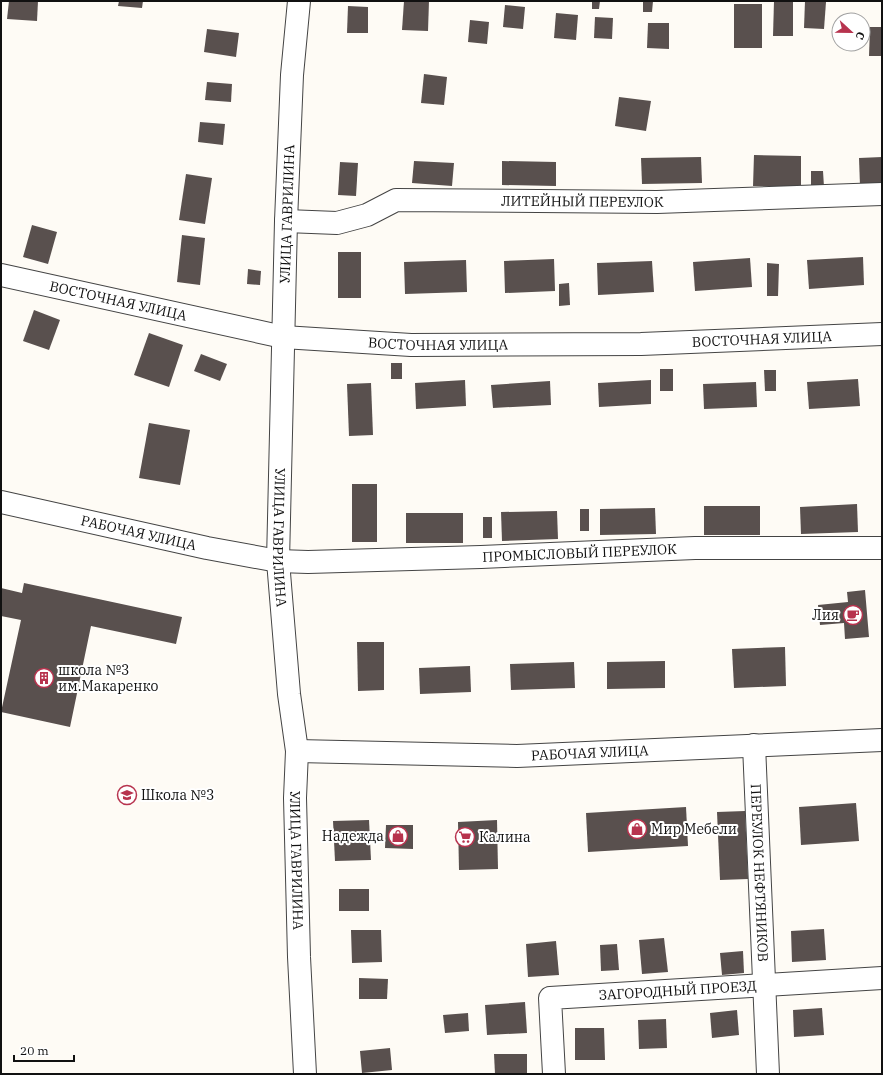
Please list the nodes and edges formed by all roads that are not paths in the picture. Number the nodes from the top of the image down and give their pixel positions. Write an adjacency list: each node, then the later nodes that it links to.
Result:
1 (299, 1): 3 (street, УЛИЦА ГАВРИЛИНА)
2 (882, 194): 3 (street, ЛИТЕЙНЫЙ ПЕРЕУЛОК)
3 (286, 221): 6 (street, УЛИЦА ГАВРИЛИНА)
4 (1, 275): 6 (street, ВОСТОЧНАЯ УЛИЦА)
5 (882, 334): 6 (street, ВОСТОЧНАЯ УЛИЦА)
6 (283, 337): 9 (street, УЛИЦА ГАВРИЛИНА)
7 (1, 502): 9 (street, РАБОЧАЯ УЛИЦА)
8 (882, 548): 9 (street, ПРОМЫСЛОВЫЙ ПЕРЕУЛОК)
9 (278, 561): 12 (street, УЛИЦА ГАВРИЛИНА)
10 (882, 740): 11 (street, РАБОЧАЯ УЛИЦА)
11 (754, 745): 12 (street, РАБОЧАЯ УЛИЦА); 14 (street, ПЕРЕУЛОК НЕФТЯНИКОВ)
12 (297, 750): 15 (street, УЛИЦА ГАВРИЛИНА)
13 (882, 978): 14 (street, ЗАГОРОДНЫЙ ПРОЕЗД)
14 (763, 986): 16 (street, ЗАГОРОДНЫЙ ПРОЕЗД); 17 (street, ПЕРЕУЛОК НЕФТЯНИКОВ)
15 (305, 1074)
16 (554, 1074)
17 (768, 1074)

